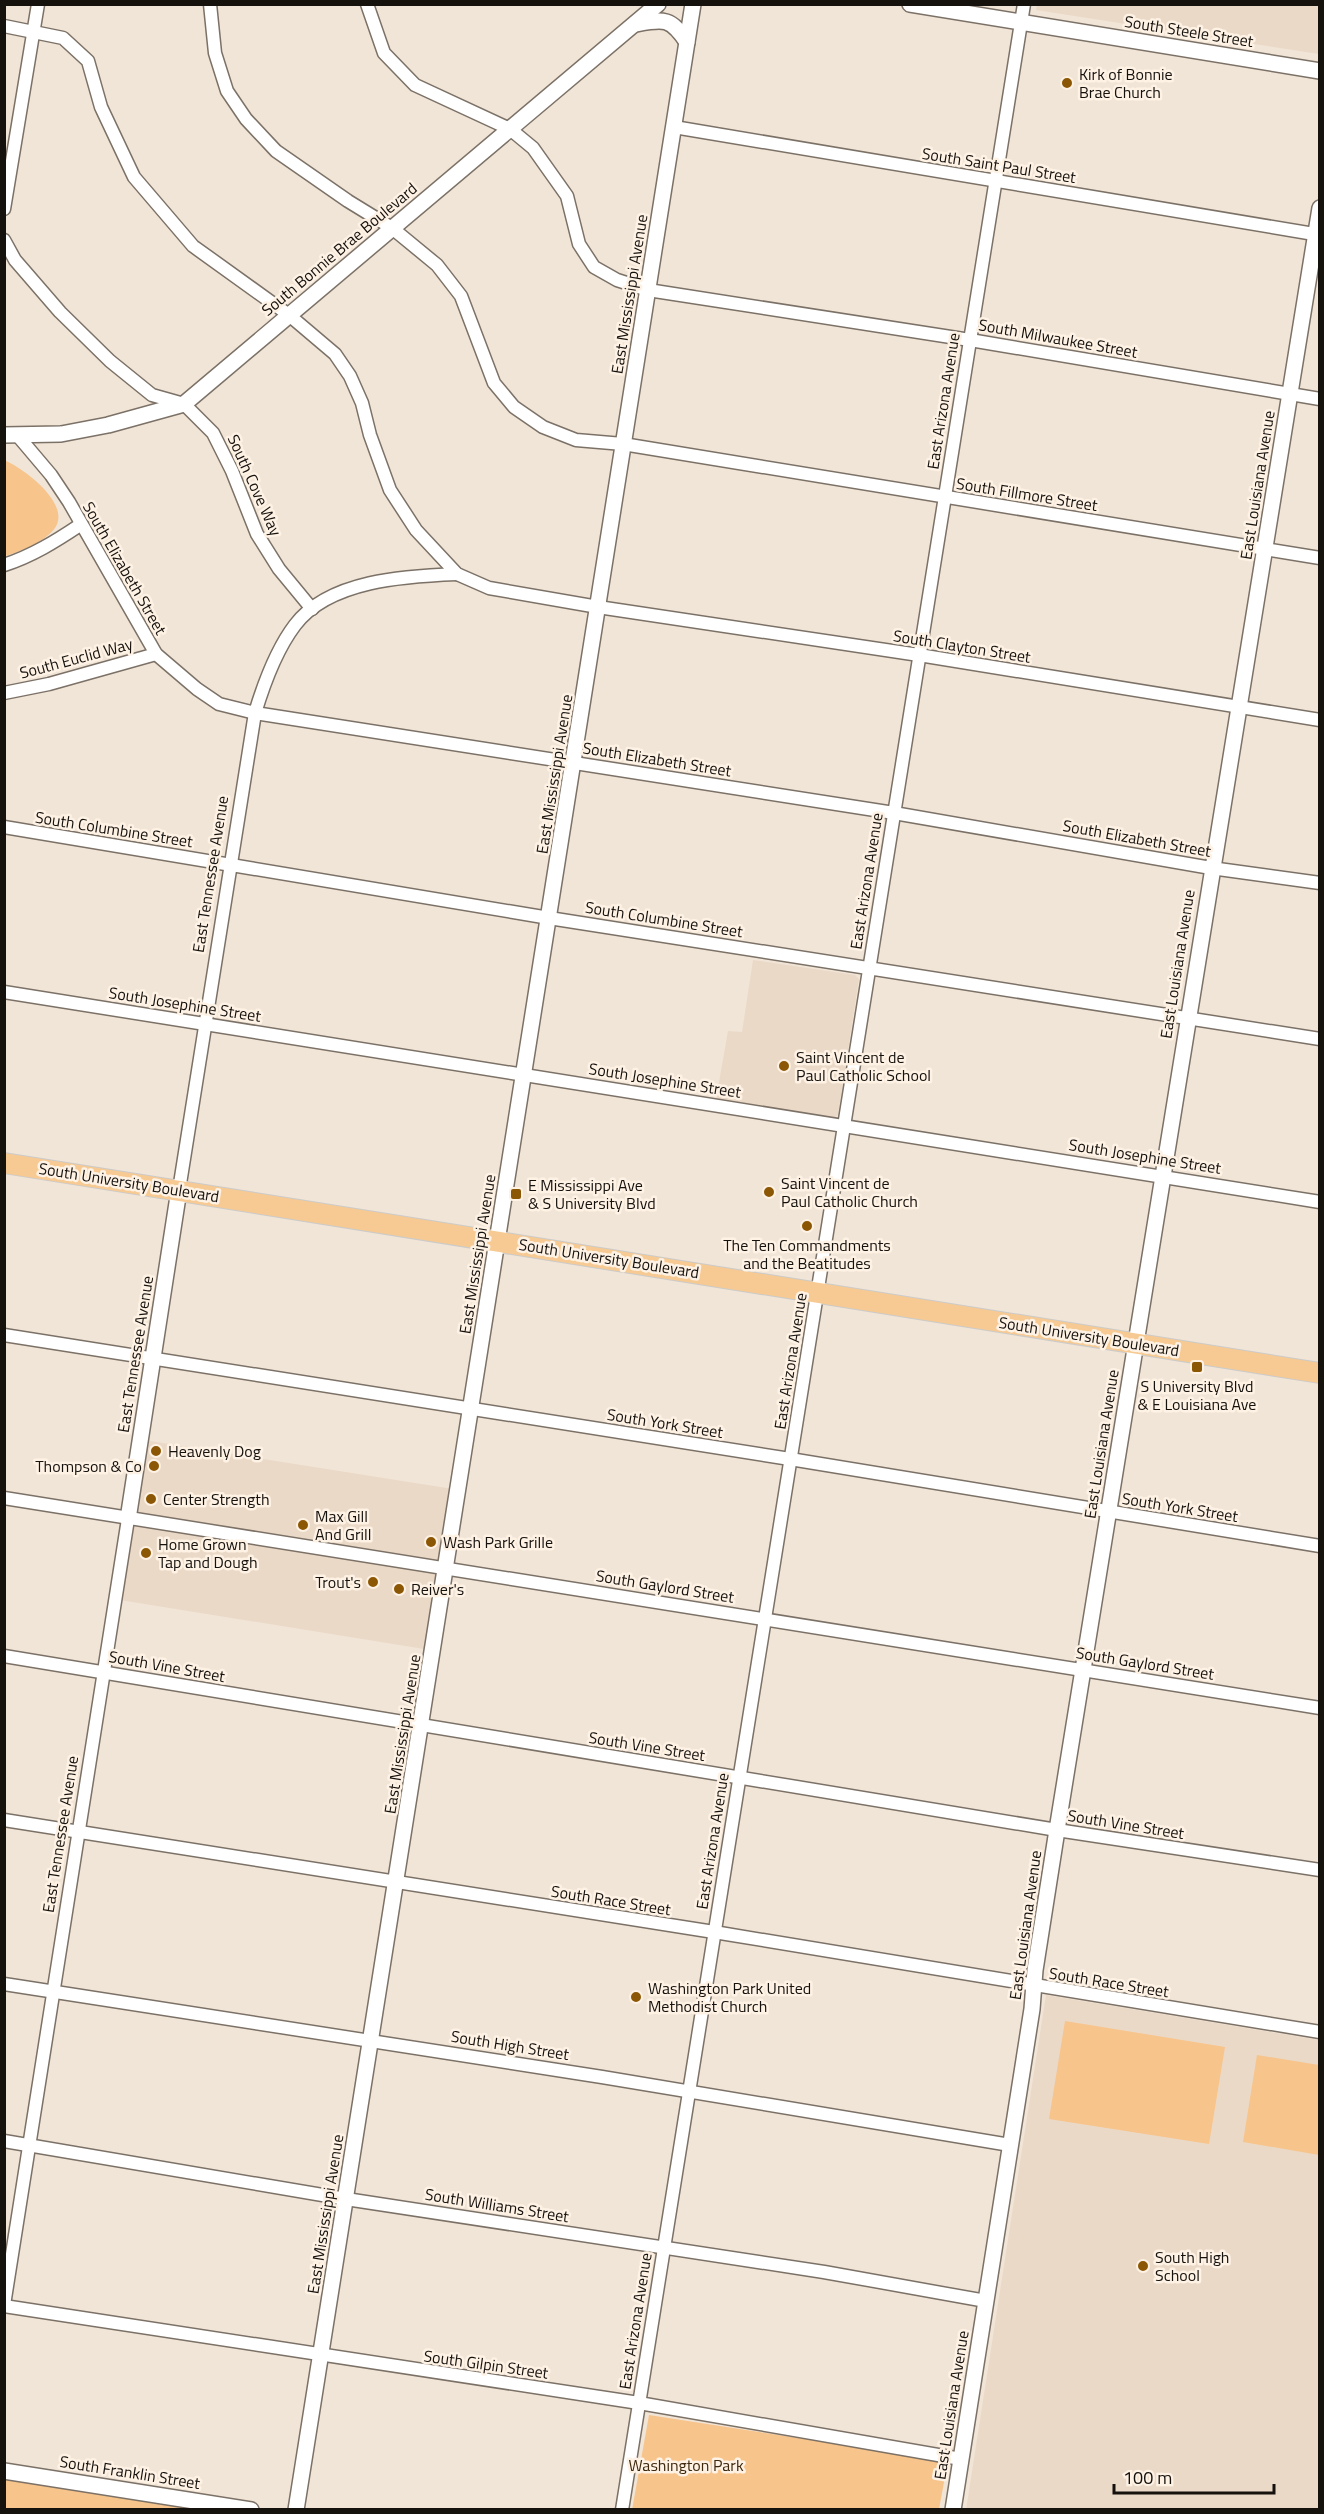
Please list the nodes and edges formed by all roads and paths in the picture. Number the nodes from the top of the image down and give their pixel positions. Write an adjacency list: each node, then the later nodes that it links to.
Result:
1 (38, 4): 11 (street)
2 (210, 4): 19 (street, South Fillmore Street)
3 (367, 4): 15 (street, South Milwaukee Street)
4 (658, 4): 8 (street, South Bonnie Brae Boulevard)
5 (693, 4): 12 (street, East Mississippi Avenue)
6 (910, 4): 9 (street, South Steele Street)
7 (1024, 4): 9 (street, East Arizona Avenue)
8 (643, 15): 12 (street); 15 (street, South Bonnie Brae Boulevard)
9 (1021, 22): 13 (street, South Steele Street); 16 (street, East Arizona Avenue)
10 (4, 26): 11 (street)
11 (34, 30): 18 (street); 23 (street)
12 (687, 42): 14 (street, East Mississippi Avenue)
13 (1320, 71)
14 (674, 127): 16 (street, South Saint Paul Street); 22 (street, East Mississippi Avenue)
15 (510, 129): 19 (street, South Bonnie Brae Boulevard); 22 (street, South Milwaukee Street)
16 (995, 182): 20 (street, South Saint Paul Street); 24 (street, East Arizona Avenue)
17 (1320, 208): 20 (street, East Louisiana Avenue)
18 (4, 209)
19 (392, 228): 23 (street, South Bonnie Brae Boulevard); 29 (street, South Fillmore Street)
20 (1317, 234): 25 (street, East Louisiana Avenue)
21 (4, 240): 27 (street, South Cove Way)
22 (648, 290): 24 (street, South Milwaukee Street); 29 (street, East Mississippi Avenue)
23 (289, 315): 27 (street, South Bonnie Brae Boulevard); 35 (street)
24 (970, 340): 25 (street, South Milwaukee Street); 30 (street, East Arizona Avenue)
25 (1289, 394): 26 (street, South Milwaukee Street); 32 (street, East Louisiana Avenue)
26 (1320, 399)
27 (184, 404): 28 (street, South Bonnie Brae Boulevard); 37 (street, South Cove Way)
28 (11, 436): 31 (street, South Elizabeth Street)
29 (623, 444): 30 (street, South Fillmore Street); 36 (street, East Mississippi Avenue)
30 (945, 498): 32 (street, South Fillmore Street); 39 (street, East Arizona Avenue)
31 (80, 525): 34 (street); 38 (street, South Elizabeth Street)
32 (1266, 549): 33 (street, South Fillmore Street); 41 (street, East Louisiana Avenue)
33 (1320, 558)
34 (4, 565)
35 (457, 574): 36 (street, South Clayton Street); 37 (street, East Tennessee Avenue)
36 (598, 607): 39 (street, South Clayton Street); 44 (street, East Mississippi Avenue)
37 (312, 609): 42 (street, East Tennessee Avenue)
38 (156, 654): 40 (street, South Euclid Way); 42 (street, South Elizabeth Street)
39 (919, 655): 41 (street, South Clayton Street); 45 (street, East Arizona Avenue)
40 (4, 693)
41 (1238, 707): 43 (street, South Clayton Street); 48 (street, East Louisiana Avenue)
42 (255, 712): 44 (street, South Elizabeth Street); 47 (street, East Tennessee Avenue)
43 (1320, 720)
44 (574, 763): 45 (street, South Elizabeth Street); 50 (street, East Mississippi Avenue)
45 (894, 813): 48 (street, South Elizabeth Street); 51 (street, East Arizona Avenue)
46 (4, 827): 47 (street, South Columbine Street)
47 (230, 864): 50 (street, South Columbine Street); 54 (street, East Tennessee Avenue)
48 (1211, 868): 49 (street, South Elizabeth Street); 53 (street, East Louisiana Avenue)
49 (1320, 883)
50 (549, 918): 51 (street, South Columbine Street); 56 (street, East Mississippi Avenue)
51 (869, 968): 53 (street, South Columbine Street); 57 (street, East Arizona Avenue)
52 (4, 992): 54 (street, South Josephine Street)
53 (1187, 1017): 55 (street, South Columbine Street); 59 (street, East Louisiana Avenue)
54 (205, 1024): 56 (street, South Josephine Street); 60 (street, East Tennessee Avenue)
55 (1320, 1038)
56 (524, 1074): 57 (street, South Josephine Street); 62 (street, East Mississippi Avenue)
57 (844, 1126): 59 (street, South Josephine Street); 63 (street, East Arizona Avenue)
58 (4, 1163): 60 (main road, South University Boulevard)
59 (1162, 1176): 61 (street, South Josephine Street); 65 (street, East Louisiana Avenue)
60 (179, 1190): 62 (main road, South University Boulevard); 66 (street, East Tennessee Avenue)
61 (1320, 1202)
62 (498, 1240): 63 (main road, South University Boulevard); 68 (street, East Mississippi Avenue)
63 (818, 1292): 65 (main road, South University Boulevard); 69 (street, East Arizona Avenue)
64 (4, 1335): 66 (street, South York Street)
65 (1136, 1344): 67 (main road, South University Boulevard); 71 (street, East Louisiana Avenue)
66 (153, 1359): 68 (street, South York Street); 72 (street, East Tennessee Avenue)
67 (1320, 1373)
68 (471, 1410): 69 (street, South York Street); 74 (street, East Mississippi Avenue)
69 (790, 1459): 71 (street, South York Street); 75 (street, East Arizona Avenue)
70 (4, 1498): 72 (street, South Gaylord Street)
71 (1108, 1512): 73 (street, South York Street); 77 (street, East Louisiana Avenue)
72 (128, 1519): 74 (street, South Gaylord Street); 78 (street, East Tennessee Avenue)
73 (1320, 1546)
74 (447, 1569): 75 (street, South Gaylord Street); 80 (street, East Mississippi Avenue)
75 (765, 1618): 77 (street, South Gaylord Street); 81 (street, East Arizona Avenue)
76 (4, 1656): 78 (street, South Vine Street)
77 (1083, 1670): 79 (street, South Gaylord Street); 83 (street, East Louisiana Avenue)
78 (103, 1672): 80 (street, South Vine Street); 84 (street, East Tennessee Avenue)
79 (1320, 1708)
80 (421, 1725): 81 (street, South Vine Street); 86 (street, East Mississippi Avenue)
81 (739, 1778): 83 (street, South Vine Street); 87 (street, East Arizona Avenue)
82 (4, 1820): 84 (street, South Race Street)
83 (1057, 1830): 85 (street, South Vine Street); 89 (street, East Louisiana Avenue)
84 (79, 1831): 86 (street, South Race Street); 90 (street, East Tennessee Avenue)
85 (1320, 1870)
86 (396, 1883): 87 (street, South Race Street); 92 (street, East Mississippi Avenue)
87 (714, 1932): 89 (street, South Race Street); 93 (street, East Arizona Avenue)
88 (4, 1984): 90 (street, South High Street)
89 (1034, 1987): 91 (street, South Race Street); 96 (street, East Louisiana Avenue)
90 (53, 1993): 92 (street, South High Street); 95 (street, East Tennessee Avenue)
91 (1320, 2032)
92 (371, 2040): 93 (street, South High Street); 97 (street, East Mississippi Avenue)
93 (689, 2091): 96 (street, South High Street); 98 (street, East Arizona Avenue)
94 (4, 2140): 95 (street, South Williams Street)
95 (29, 2144): 97 (street, South Williams Street); 100 (street, East Tennessee Avenue)
96 (1010, 2145): 99 (street, East Louisiana Avenue)
97 (346, 2199): 98 (street, South Williams Street); 101 (street, East Mississippi Avenue)
98 (664, 2247): 99 (street, South Williams Street); 102 (street, East Arizona Avenue)
99 (986, 2301): 103 (street, East Louisiana Avenue)
100 (4, 2306): 101 (street, South Gilpin Street)
101 (320, 2356): 102 (street, South Gilpin Street); 106 (street, East Mississippi Avenue)
102 (639, 2403): 103 (street, South Gilpin Street); 107 (street, East Arizona Avenue)
103 (961, 2458): 108 (street, East Louisiana Avenue)
104 (4, 2470): 105 (street, South Franklin Street)
105 (251, 2510)
106 (296, 2510)
107 (622, 2510)
108 (953, 2510)

